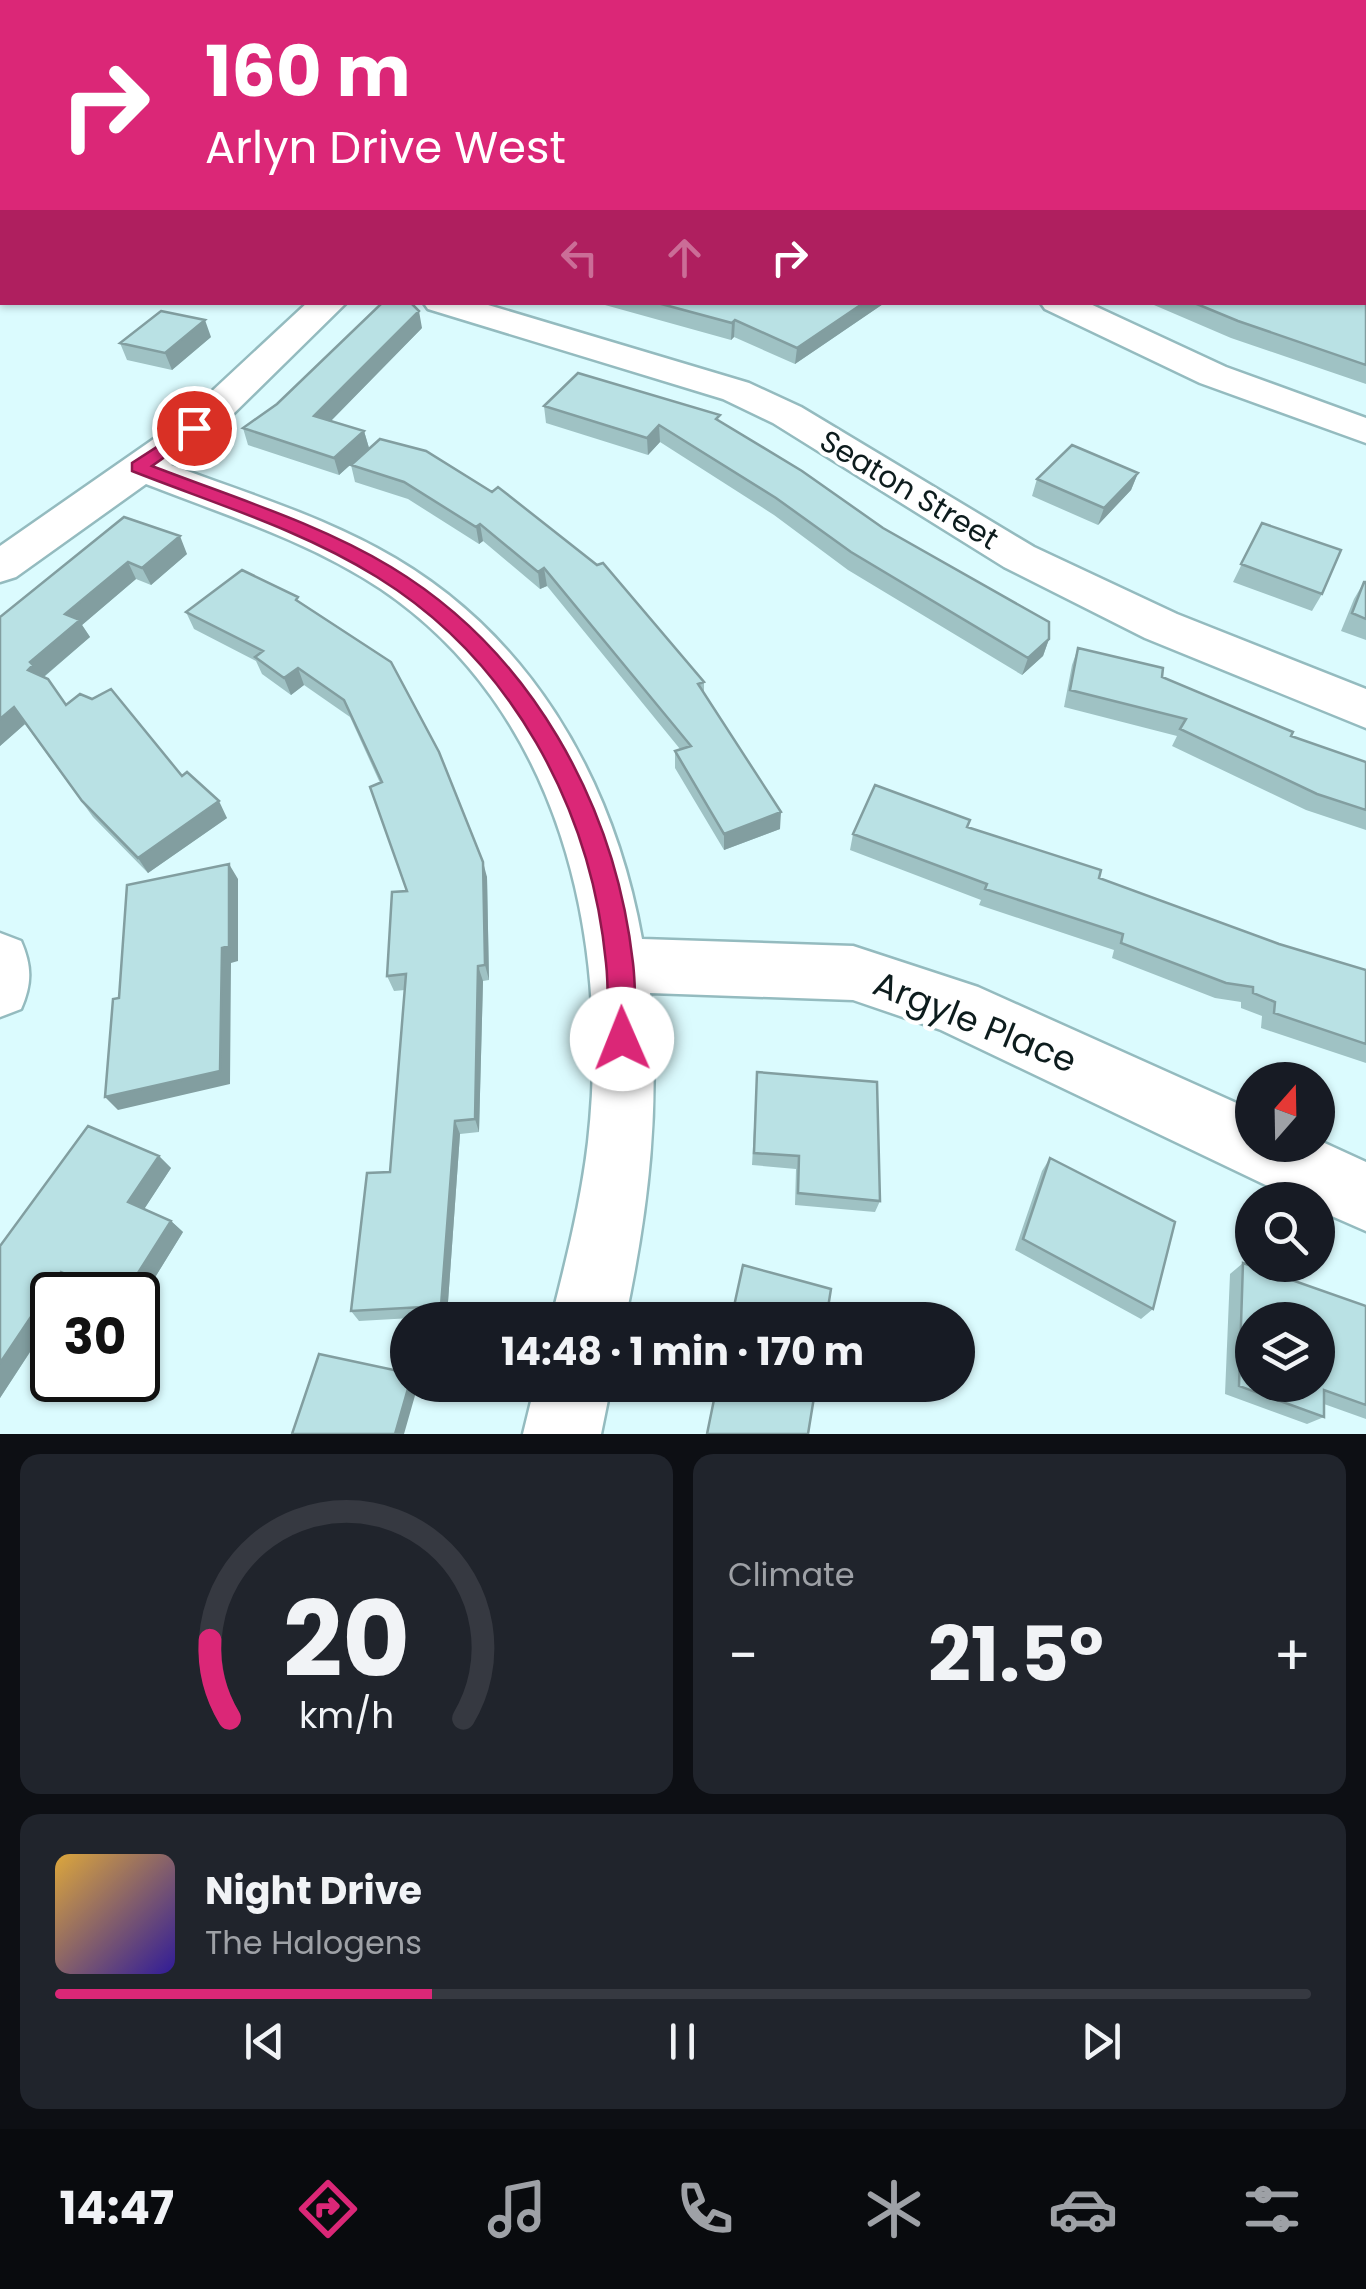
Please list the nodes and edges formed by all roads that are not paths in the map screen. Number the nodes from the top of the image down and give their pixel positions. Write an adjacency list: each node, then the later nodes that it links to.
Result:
1 (326, 305): 5 (street)
2 (450, 305): 7 (street, Seaton Street)
3 (1064, 305): 4 (street)
4 (1366, 430)
5 (138, 467): 6 (street); 9 (street)
6 (0, 567)
7 (1366, 710)
8 (0, 960): 10 (street)
9 (620, 965): 11 (street, Argyle Place); 14 (street)
10 (0, 988)
11 (1235, 1137)
12 (1290, 1162): 13 (street, Argyle Place)
13 (1366, 1197)
14 (592, 1302)
15 (569, 1402): 16 (street)
16 (562, 1434)

